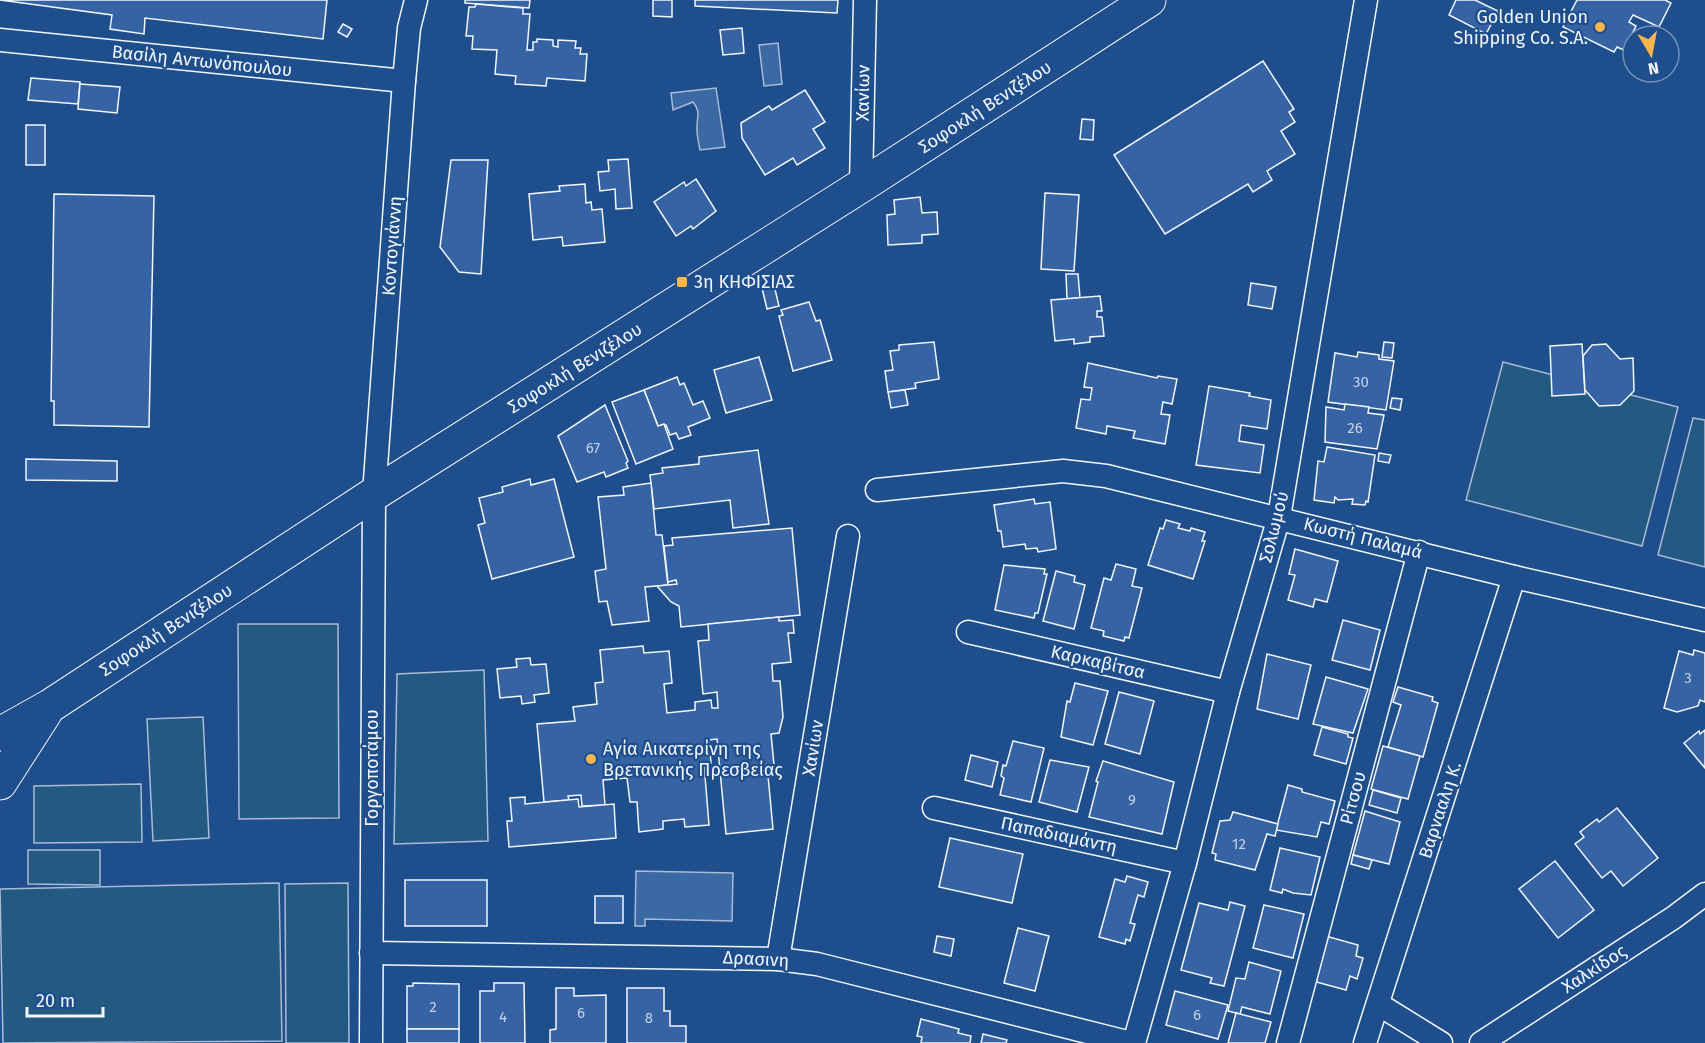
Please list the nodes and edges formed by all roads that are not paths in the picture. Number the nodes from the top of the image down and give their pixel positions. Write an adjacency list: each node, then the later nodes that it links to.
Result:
1 (416, 0): 6 (street, Κοντογιάννη)
2 (865, 0): 7 (street, Χανίων)
3 (1149, 0): 7 (main road, Σοφοκλή Βενιζέλου)
4 (1366, 0): 10 (street, Σολωμού)
5 (0, 40): 6 (street, Βασίλη Αντωνόπουλου)
6 (404, 81): 9 (street, Κοντογιάννη)
7 (861, 186): 9 (main road, Σοφοκλή Βενιζέλου)
8 (877, 490): 10 (street, Κωστή Παλαμά)
9 (374, 494): 17 (main road, Σοφοκλή Βενιζέλου); 23 (street, Γοργοποτάμου)
10 (1279, 517): 12 (street, Κωστή Παλαμά); 16 (street, Σολωμού)
11 (848, 536): 24 (street, Χανίων)
12 (1419, 552): 13 (street, Κωστή Παλαμά); 28 (street, Ρίτσου)
13 (1514, 577): 14 (street, Κωστή Παλαμά); 25 (street, Βαρνααλη Κ.)
14 (1705, 620)
15 (968, 632): 16 (street, Καρκαβίτσα)
16 (1228, 692): 21 (street, Σολωμού)
17 (50, 706): 18 (main road, Σοφοκλή Βενιζέλου); 19 (main road)
18 (0, 734)
19 (0, 783)
20 (934, 808): 21 (street, Παπαδιαμάντη)
21 (1185, 863): 27 (street, Σολωμού)
22 (1705, 894): 31 (street, Χαλκίδος)
23 (371, 953): 24 (street, Δρασινη); 26 (street, Γοργοποτάμου)
24 (778, 959): 27 (street, Δρασινη)
25 (1378, 1004): 29 (street, Βαρνααλη Κ.); 30 (street)
26 (371, 1043)
27 (1133, 1043)
28 (1288, 1043)
29 (1365, 1043)
30 (1441, 1043)
31 (1481, 1043)

